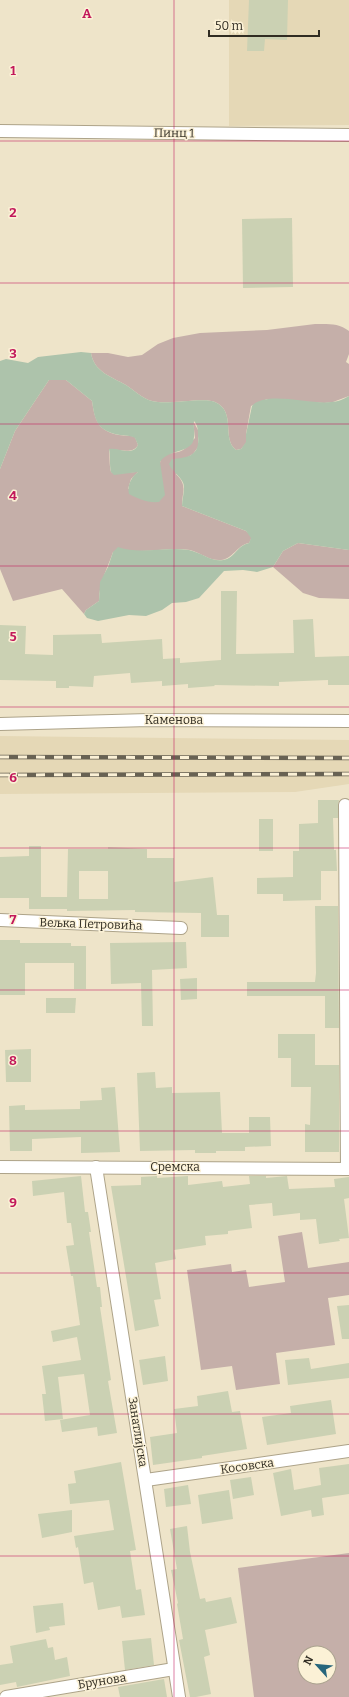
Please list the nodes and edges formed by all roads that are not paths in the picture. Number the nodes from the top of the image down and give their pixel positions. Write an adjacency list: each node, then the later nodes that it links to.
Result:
1 (0, 131): 2 (street, Пинц 1)
2 (349, 134)
3 (349, 721): 4 (street, Каменова)
4 (0, 724)
5 (345, 805): 10 (street)
6 (0, 920): 7 (street, Вељка Петровића)
7 (181, 928)
8 (0, 1167): 9 (street, Сремска)
9 (96, 1167): 10 (street, Сремска); 12 (street, Занатлијска)
10 (348, 1169)
11 (349, 1451): 12 (street, Косовска)
12 (146, 1480): 13 (street, Занатлијска)
13 (174, 1669): 14 (street, Брунова); 15 (street, Занатлијска)
14 (6, 1697)
15 (179, 1697)

